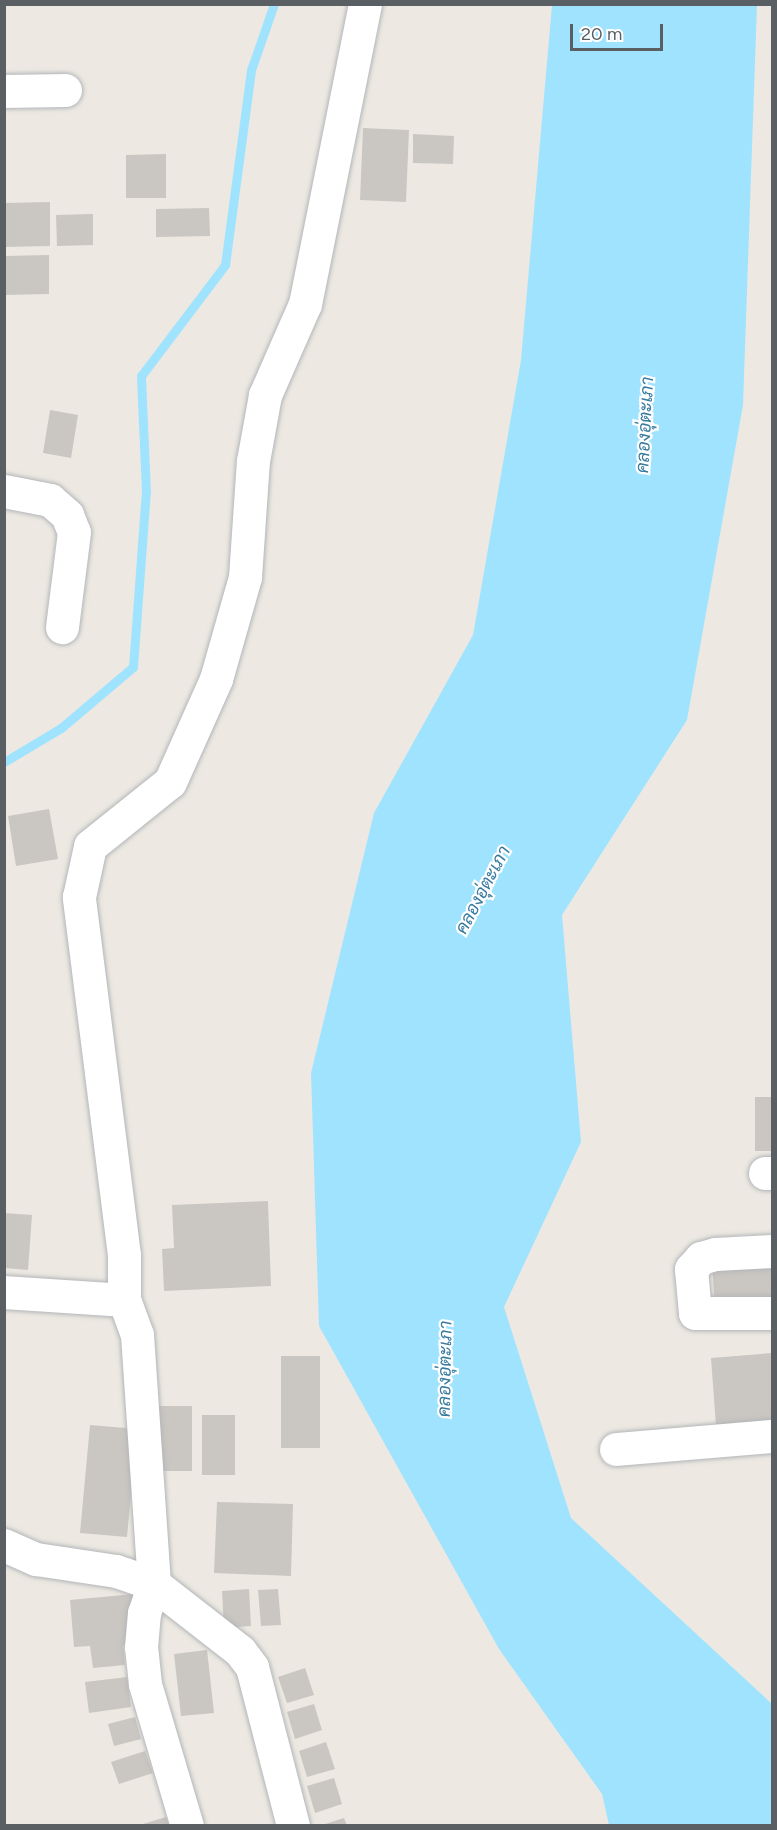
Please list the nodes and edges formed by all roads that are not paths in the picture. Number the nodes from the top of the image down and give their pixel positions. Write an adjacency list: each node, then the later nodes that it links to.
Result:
1 (365, 4): 8 (street)
2 (65, 90): 3 (street)
3 (4, 91)
4 (4, 491): 5 (street)
5 (62, 627)
6 (772, 1251): 9 (street)
7 (4, 1292): 8 (street)
8 (124, 1300): 13 (street)
9 (772, 1313)
10 (772, 1436): 11 (street)
11 (615, 1449)
12 (4, 1545): 13 (street)
13 (154, 1584): 14 (street); 15 (street)
14 (187, 1826)
15 (292, 1826)

